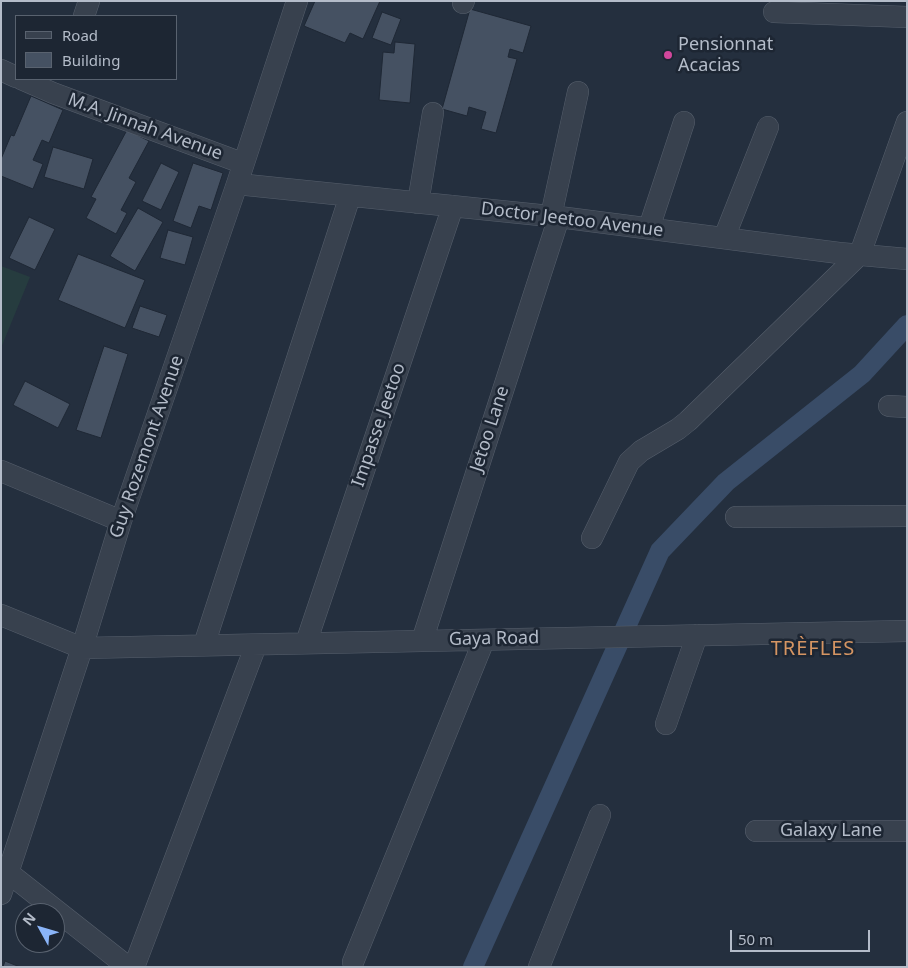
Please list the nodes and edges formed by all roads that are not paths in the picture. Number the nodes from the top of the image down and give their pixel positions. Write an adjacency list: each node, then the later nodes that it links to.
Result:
1 (90, 1): 4 (street)
2 (297, 1): 15 (street, Guy Rozemont Avenue)
3 (774, 12): 5 (street)
4 (84, 15)
5 (907, 18)
6 (1, 70): 7 (street)
7 (15, 77)
8 (25, 80): 9 (street, M.A. Jinnah Avenue)
9 (56, 86): 15 (street, M.A. Jinnah Avenue)
10 (578, 92): 20 (street, Jetoo Lane)
11 (433, 113): 18 (street)
12 (684, 122): 21 (street)
13 (907, 122): 23 (street)
14 (768, 127): 22 (street)
15 (242, 163): 16 (street, Guy Rozemont Avenue)
16 (236, 184): 17 (street, Doctor Jeetoo Avenue); 28 (street, Guy Rozemont Avenue)
17 (350, 196): 18 (street, Doctor Jeetoo Avenue); 36 (street)
18 (418, 203): 19 (street, Doctor Jeetoo Avenue)
19 (453, 206): 20 (street, Doctor Jeetoo Avenue); 35 (street, Impasse Jeetoo)
20 (555, 217): 21 (street, Doctor Jeetoo Avenue); 34 (street, Jetoo Lane)
21 (649, 228): 22 (street, Doctor Jeetoo Avenue)
22 (724, 238): 23 (street, Doctor Jeetoo Avenue)
23 (860, 254): 24 (street, Doctor Jeetoo Avenue); 29 (street)
24 (907, 259)
25 (1, 471): 28 (street)
26 (907, 516): 27 (street)
27 (736, 517)
28 (121, 521): 38 (street, Guy Rozemont Avenue)
29 (592, 538)
30 (1, 615): 38 (street)
31 (907, 631): 32 (street, Gaya Road)
32 (697, 635): 33 (street, Gaya Road); 39 (street)
33 (484, 640): 34 (street, Gaya Road); 45 (street)
34 (422, 641): 35 (street, Gaya Road)
35 (306, 643): 37 (street, Gaya Road)
36 (204, 645): 37 (street, Gaya Road); 38 (street, Gaya Road)
37 (256, 645): 47 (street)
38 (82, 648): 43 (street, Guy Rozemont Avenue)
39 (666, 724)
40 (600, 815): 48 (street)
41 (756, 831): 42 (street, Galaxy Lane)
42 (907, 831)
43 (5, 870): 44 (street, Guy Rozemont Avenue); 46 (street)
44 (1, 894)
45 (353, 962)
46 (128, 967)
47 (134, 967)
48 (539, 967)

